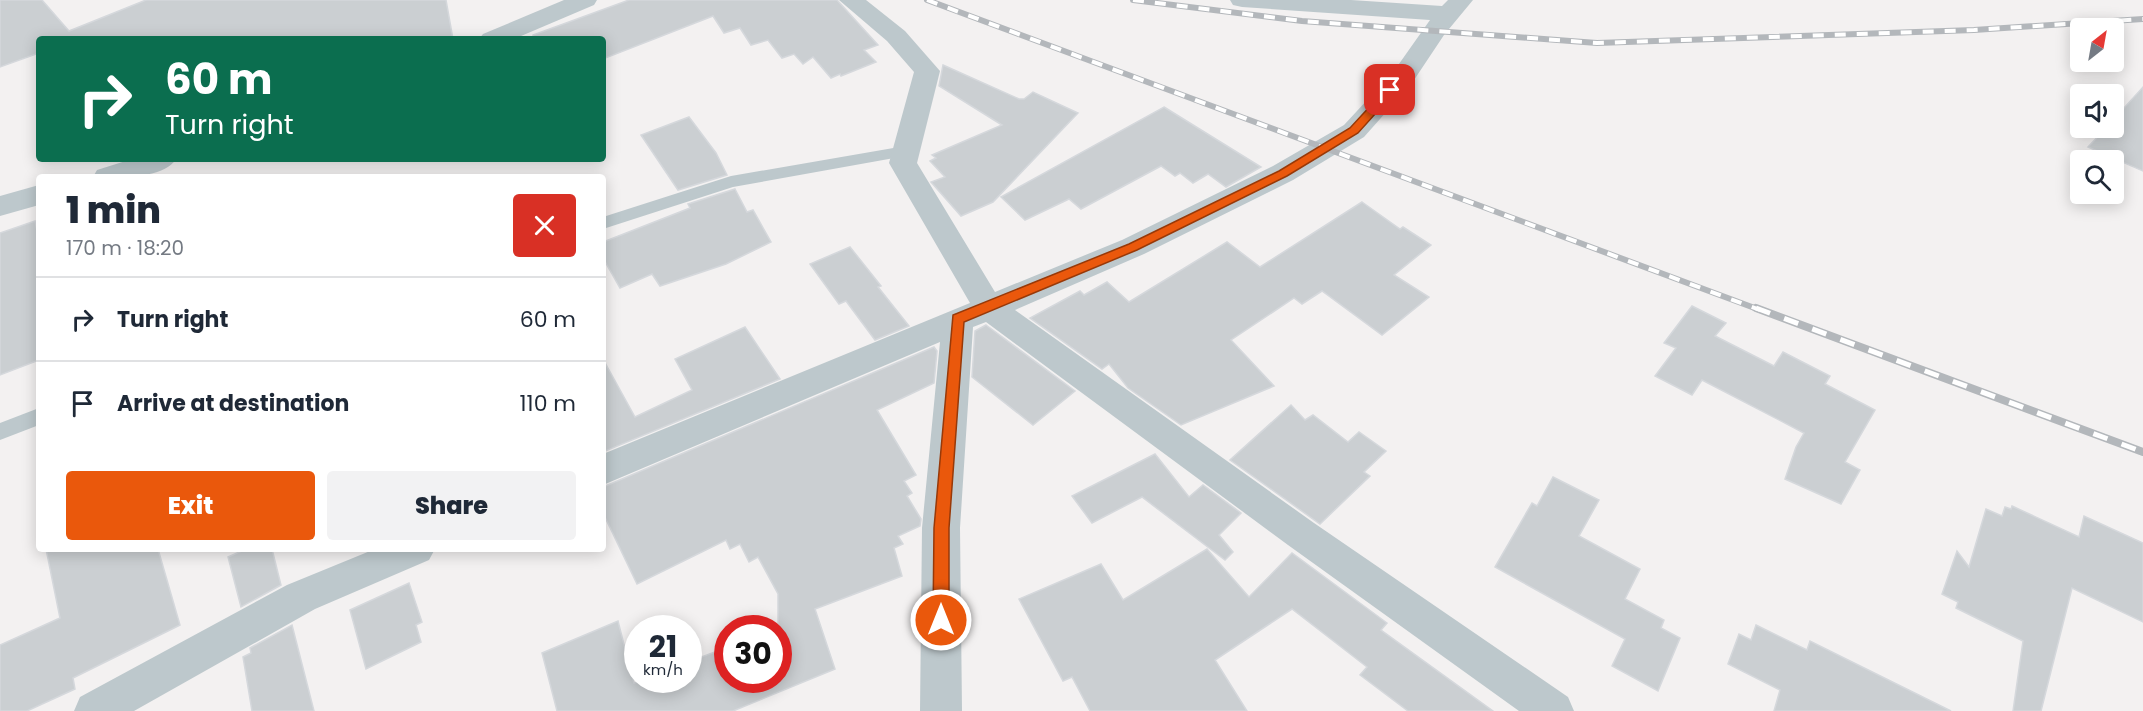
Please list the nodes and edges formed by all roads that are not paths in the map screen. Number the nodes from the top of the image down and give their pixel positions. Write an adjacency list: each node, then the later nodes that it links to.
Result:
1 (585, 0): 5 (street)
2 (851, 0): 6 (street)
3 (1242, 0): 4 (street)
4 (1454, 7): 12 (street)
5 (499, 36)
6 (905, 151): 11 (lane); 12 (street)
7 (153, 162): 8 (street)
8 (116, 174)
9 (36, 196): 10 (street)
10 (0, 206)
11 (606, 221)
12 (973, 313): 15 (street); 18 (street); 19 (street)
13 (36, 417): 14 (lane)
14 (0, 432)
15 (606, 469)
16 (409, 552): 17 (street)
17 (95, 711)
18 (941, 711)
19 (1553, 711)

